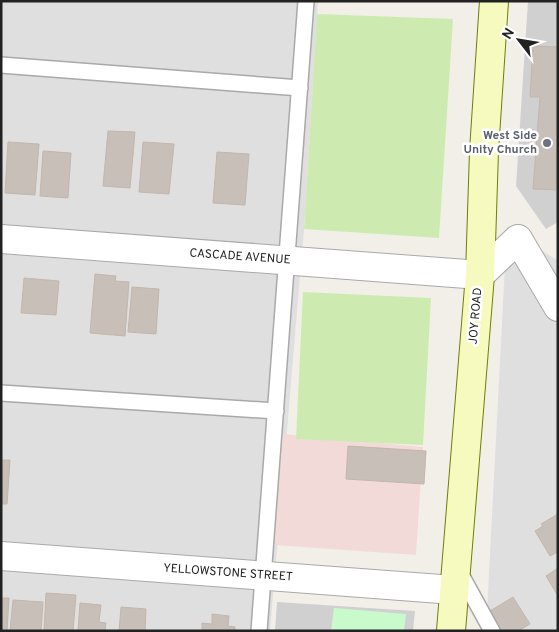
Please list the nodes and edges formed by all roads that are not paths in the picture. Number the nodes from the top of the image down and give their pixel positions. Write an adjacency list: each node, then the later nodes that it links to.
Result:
1 (306, 1): 4 (lane)
2 (494, 1): 7 (street, JOY ROAD)
3 (1, 65): 4 (lane)
4 (300, 88): 6 (lane)
5 (1, 239): 6 (street, CASCADE AVENUE)
6 (287, 261): 7 (street, CASCADE AVENUE); 10 (lane)
7 (480, 275): 8 (street); 13 (street, JOY ROAD)
8 (558, 307)
9 (1, 392): 10 (lane)
10 (276, 411): 12 (lane)
11 (1, 556): 12 (street, YELLOWSTONE STREET)
12 (263, 576): 13 (street, YELLOWSTONE STREET); 14 (lane)
13 (455, 578): 15 (street, JOY ROAD); 16 (lane)
14 (260, 631)
15 (451, 631)
16 (492, 631)

